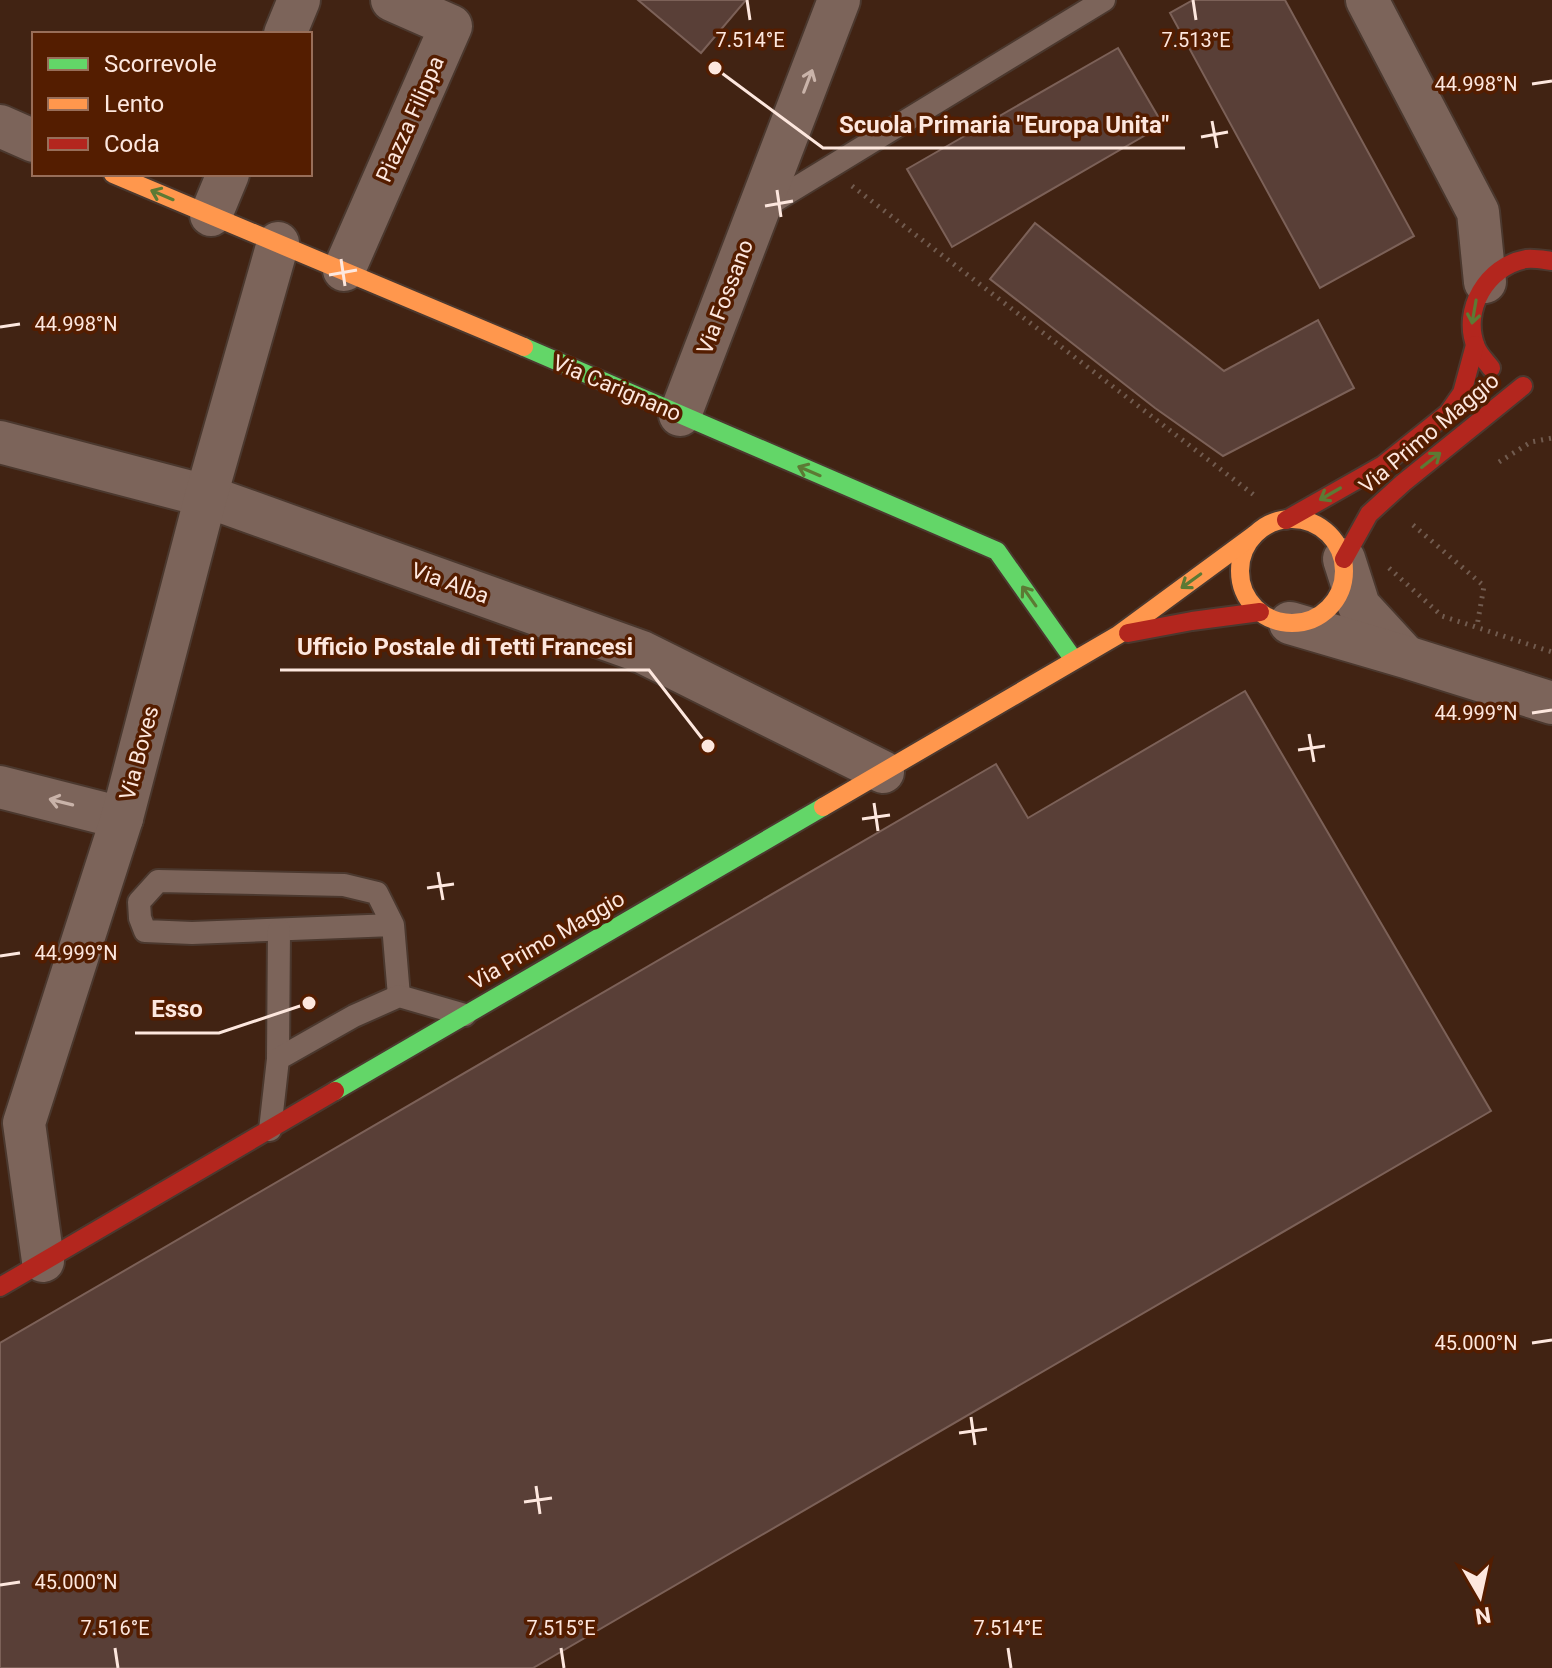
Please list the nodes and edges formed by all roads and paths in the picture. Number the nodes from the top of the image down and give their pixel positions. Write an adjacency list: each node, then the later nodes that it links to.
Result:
1 (299, 0): 6 (street)
2 (392, 0): 17 (street, Piazza Filippa)
3 (839, 0): 12 (street, Via Fossano, one-way to 3)
4 (1104, 0): 9 (lane)
5 (1367, 0): 13 (street)
6 (286, 32)
7 (0, 126): 8 (street)
8 (32, 140)
9 (828, 168): 12 (lane); 25 (path)
10 (118, 176): 14 (main road, Via Carignano, one-way to 10)
11 (227, 176): 14 (street)
12 (759, 210): 22 (street, Via Fossano)
13 (1478, 212): 16 (street); 18 (street)
14 (211, 215): 15 (main road, Via Carignano)
15 (278, 243): 17 (main road, Via Carignano); 24 (street, Via Boves)
16 (1548, 260): 18 (main road)
17 (344, 270): 22 (main road, Via Carignano)
18 (1485, 282): 19 (main road, Via Primo Maggio, one-way to 19)
19 (1475, 345): 20 (main road); 25 (main road, Via Primo Maggio, one-way to 25)
20 (1523, 386): 21 (main road); 28 (main road, Via Primo Maggio, one-way to 20)
21 (1546, 386)
22 (680, 415): 35 (main road, Via Carignano, one-way to 22)
23 (0, 442): 24 (street, Via Alba)
24 (206, 496): 37 (street, Via Alba); 39 (street, Via Boves)
25 (1286, 520): 27 (main road); 28 (main road)
26 (1407, 520): 31 (path)
27 (1254, 535): 30 (main road); 32 (main road, Via Primo Maggio, one-way to 32)
28 (1344, 559): 30 (main road); 34 (street)
29 (1385, 563): 31 (path)
30 (1275, 618): 32 (main road, Via Primo Maggio); 34 (street)
31 (1477, 626): 33 (path)
32 (1118, 635): 35 (main road, Via Primo Maggio)
33 (1552, 652)
34 (1406, 657): 36 (street)
35 (1074, 660): 37 (main road, Via Primo Maggio)
36 (1552, 703)
37 (883, 772): 43 (main road, Via Primo Maggio)
38 (0, 787): 39 (street, one-way to 38)
39 (122, 818): 46 (street, Via Boves)
40 (393, 925): 41 (lane); 41 (lane); 42 (lane)
41 (279, 930): 44 (lane)
42 (399, 996): 43 (lane); 44 (lane)
43 (466, 1015): 45 (main road, Via Primo Maggio)
44 (278, 1059): 45 (lane)
45 (270, 1130): 46 (main road, Via Primo Maggio)
46 (43, 1261): 47 (main road, Via Primo Maggio)
47 (0, 1287)

